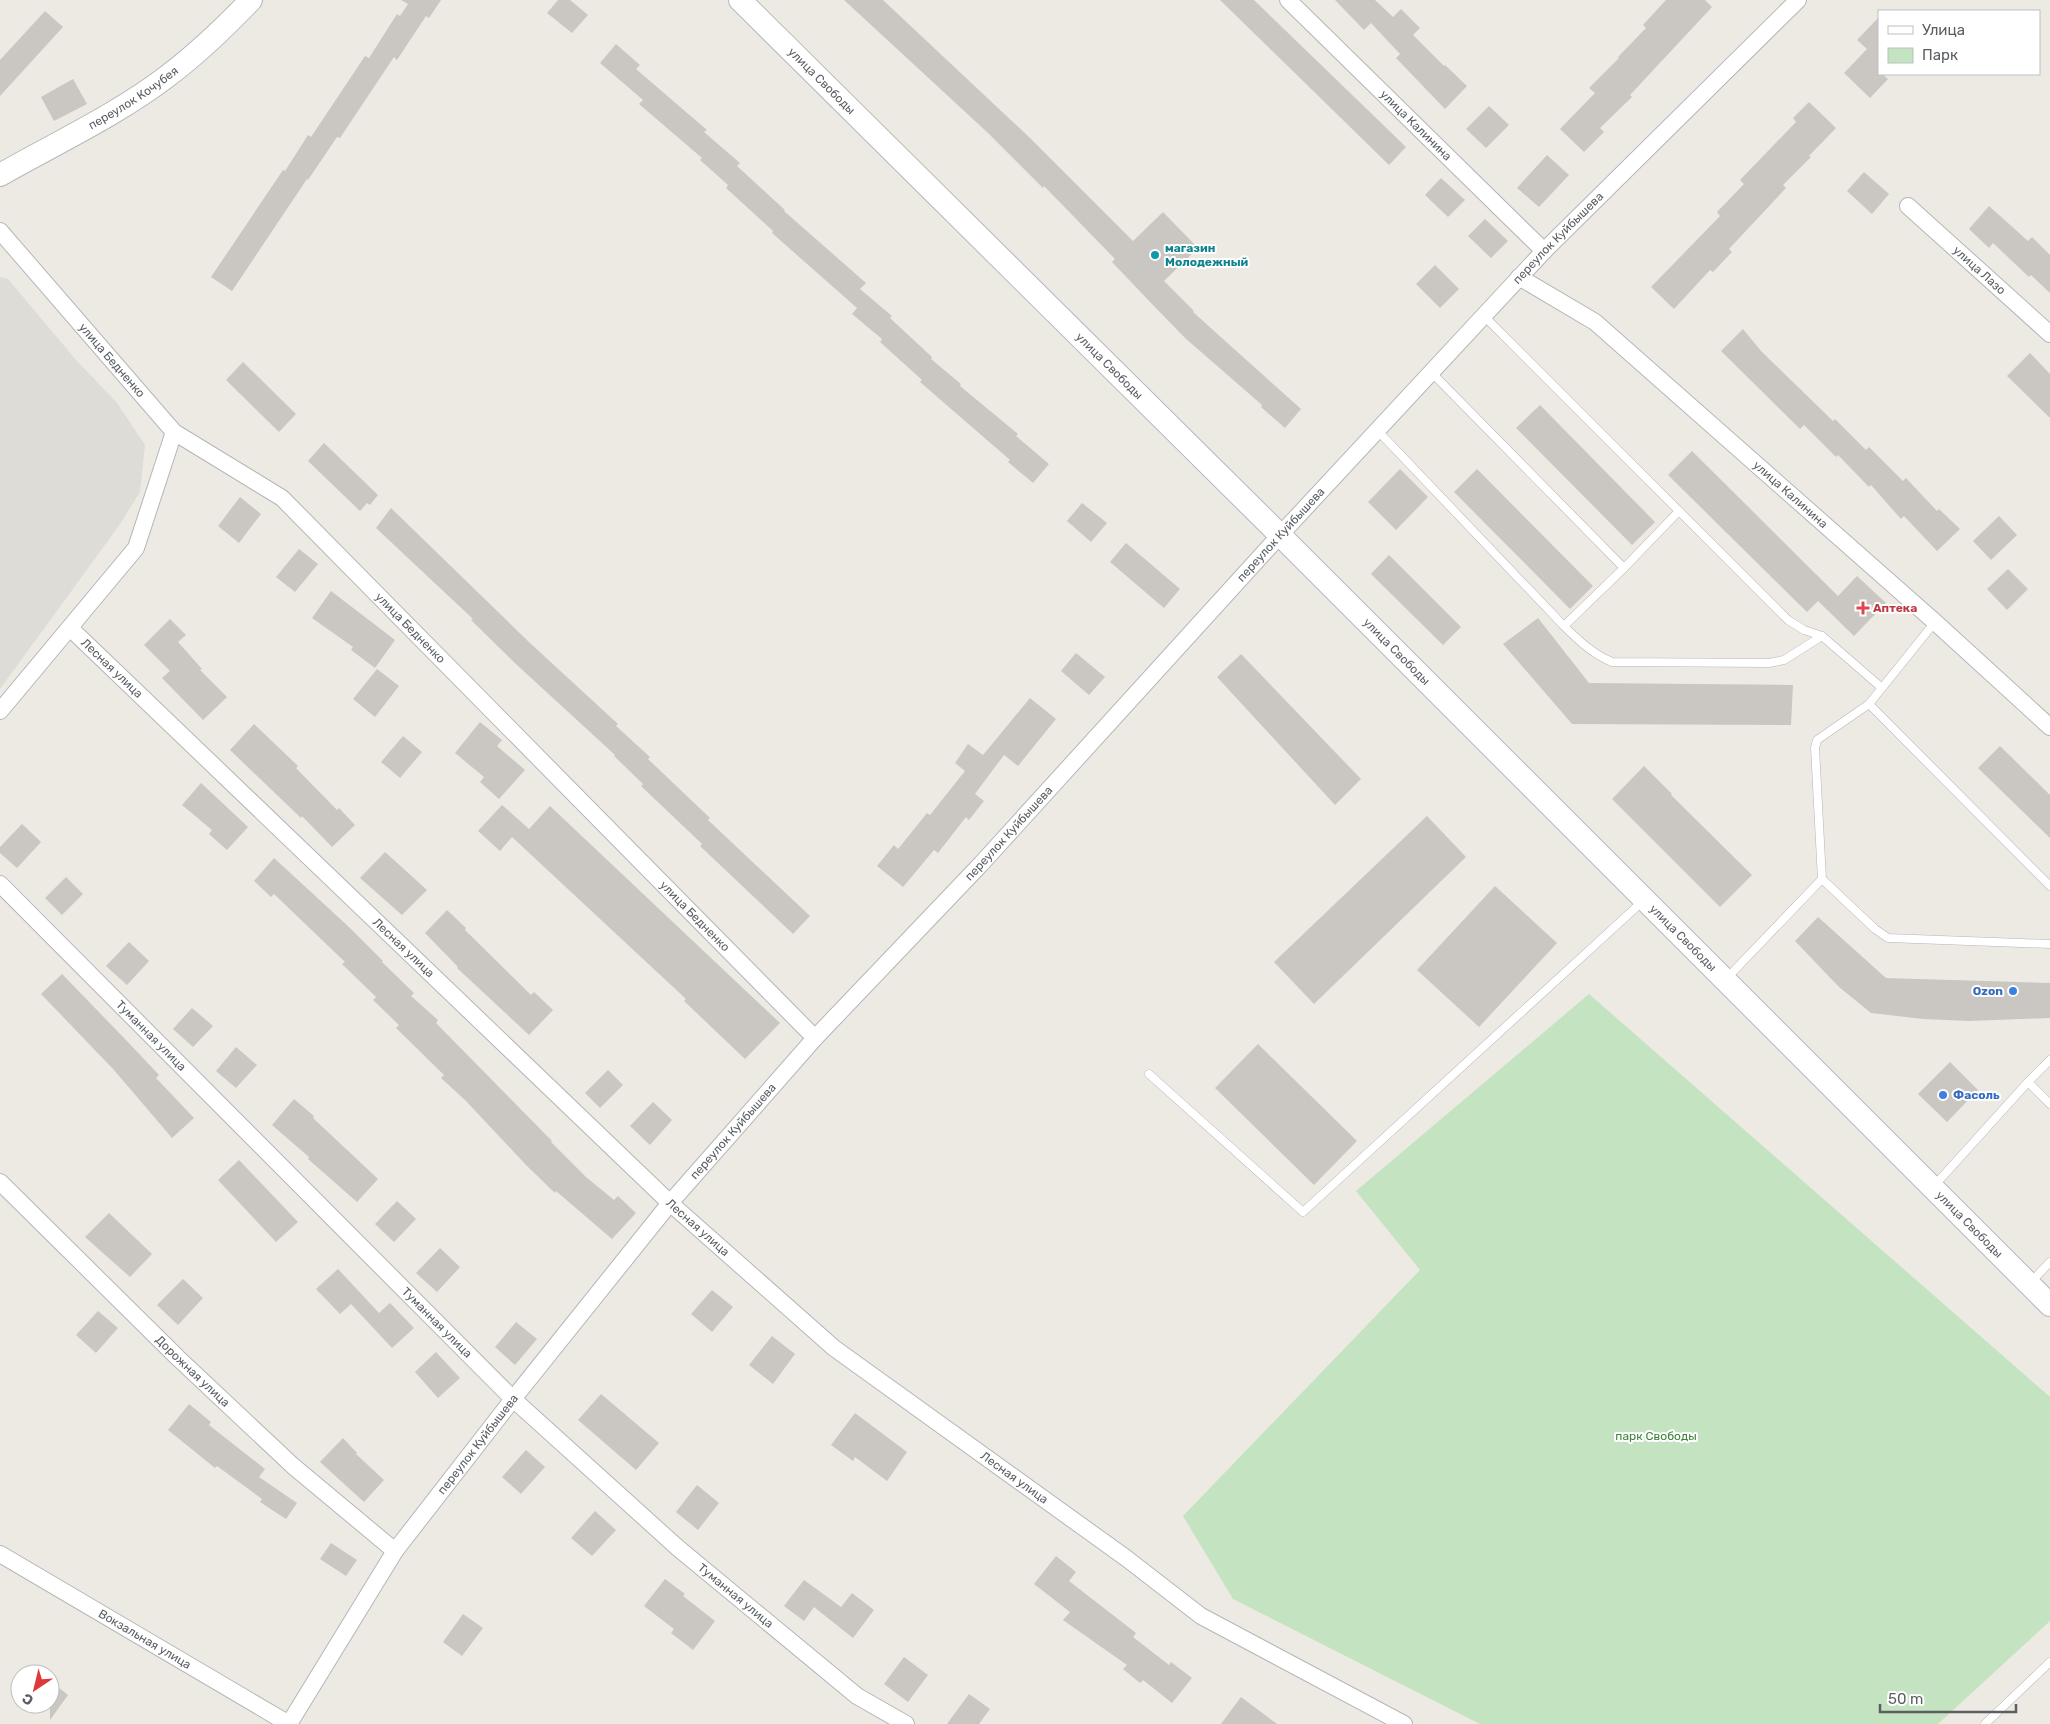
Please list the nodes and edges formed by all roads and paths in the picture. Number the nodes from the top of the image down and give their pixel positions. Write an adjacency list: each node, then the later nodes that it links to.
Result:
1 (251, 0): 5 (main road, переулок Кочубея)
2 (740, 0): 16 (main road, улица Свободы)
3 (1288, 0): 8 (street, улица Калинина)
4 (1798, 0): 8 (street, переулок Куйбышева)
5 (0, 175)
6 (1908, 206): 11 (street, улица Лазо)
7 (0, 231): 14 (street, улица Бедненко)
8 (1544, 251): 9 (street, переулок Куйбышева)
9 (1519, 277): 10 (street, переулок Куйбышева); 18 (street, улица Калинина)
10 (1484, 315): 12 (street, переулок Куйбышева); 15 (lane)
11 (2050, 334)
12 (1431, 372): 13 (street, переулок Куйбышева); 17 (lane)
13 (1377, 430): 16 (street, переулок Куйбышева); 19 (lane)
14 (174, 432): 20 (street); 32 (street, улица Бедненко)
15 (1679, 511): 17 (lane); 21 (lane)
16 (1280, 535): 29 (main road, улица Свободы); 32 (street, переулок Куйбышева)
17 (1624, 568): 19 (lane)
18 (1935, 622): 22 (lane); 25 (street, улица Калинина)
19 (1564, 626): 21 (lane)
20 (70, 628): 24 (street); 39 (street, Лесная улица)
21 (1822, 636): 22 (lane)
22 (1882, 688): 23 (lane)
23 (1869, 704): 26 (lane); 28 (lane)
24 (0, 711)
25 (2050, 727)
26 (1822, 879): 30 (lane); 31 (lane)
27 (0, 884): 43 (street, Туманная улица)
28 (2050, 886)
29 (1644, 899): 31 (main road, улица Свободы); 34 (lane)
30 (2050, 944)
31 (1725, 980): 38 (main road, улица Свободы)
32 (815, 1038): 39 (street, переулок Куйбышева)
33 (2050, 1060): 35 (lane)
34 (1149, 1074)
35 (2028, 1082): 36 (lane); 38 (lane)
36 (2050, 1104)
37 (0, 1182): 44 (street, Дорожная улица)
38 (1933, 1188): 41 (main road, улица Свободы)
39 (670, 1203): 43 (street, переулок Куйбышева); 49 (street, Лесная улица)
40 (2050, 1262): 41 (lane)
41 (2029, 1284): 42 (main road, улица Свободы)
42 (2050, 1305)
43 (513, 1399): 44 (street, переулок Куйбышева); 48 (street, Туманная улица)
44 (395, 1551): 47 (street, переулок Куйбышева)
45 (0, 1554): 47 (street, Вокзальная улица)
46 (2050, 1662): 50 (lane)
47 (289, 1724)
48 (906, 1724)
49 (1404, 1724)
50 (1985, 1724)

